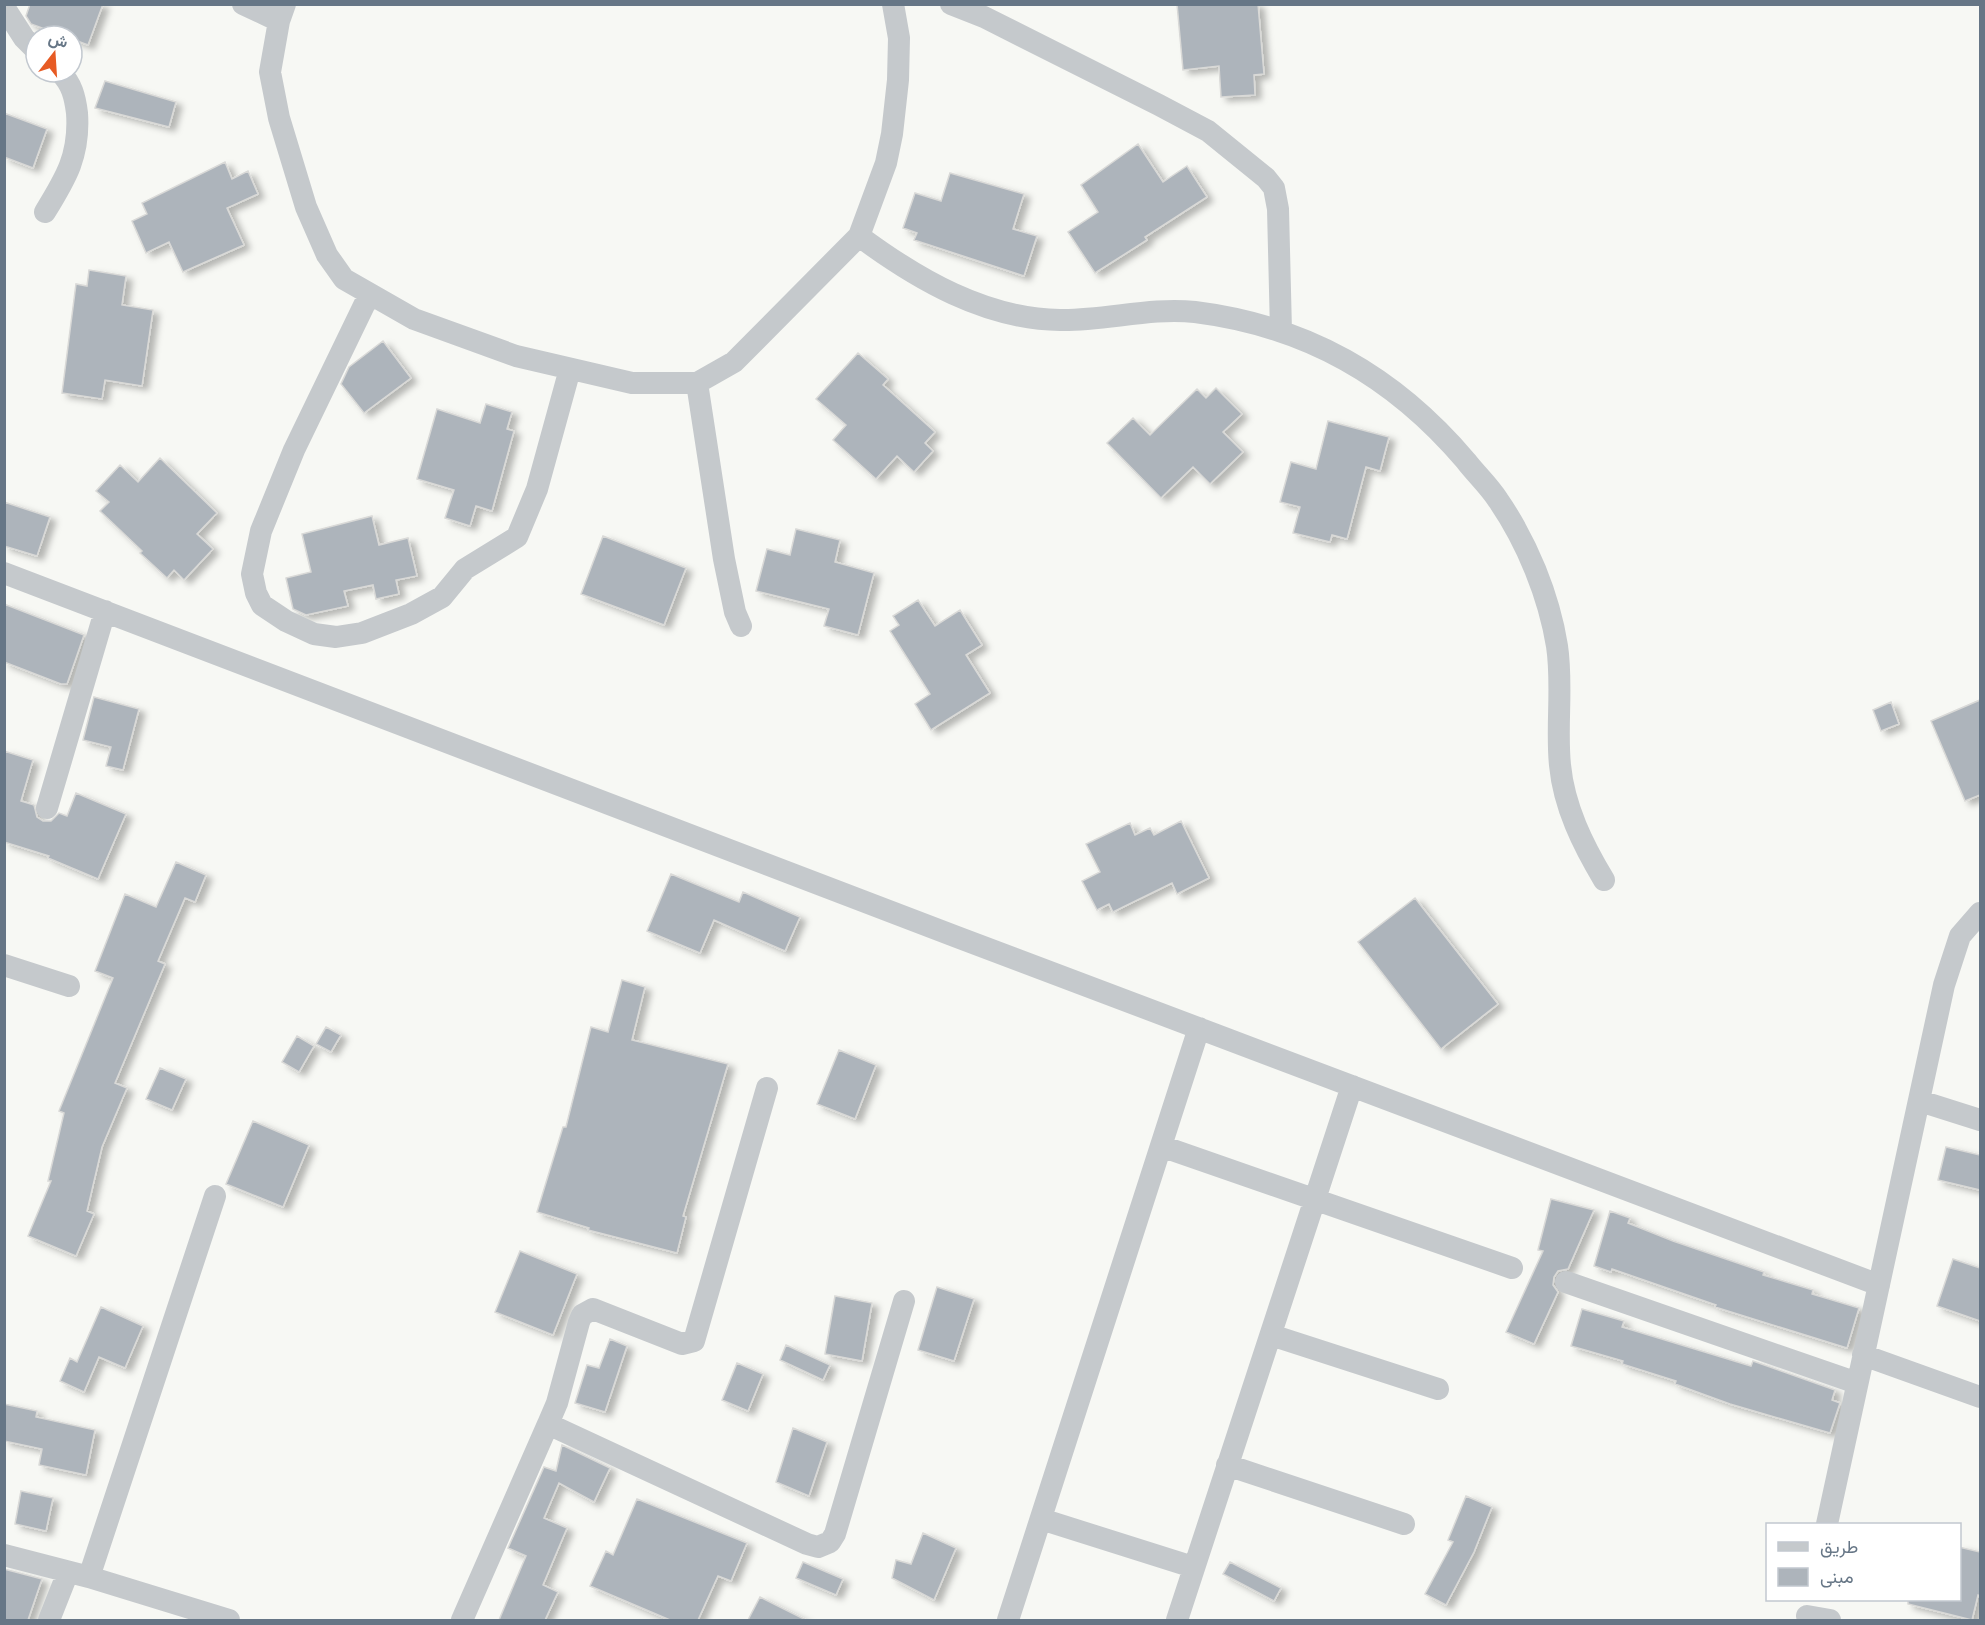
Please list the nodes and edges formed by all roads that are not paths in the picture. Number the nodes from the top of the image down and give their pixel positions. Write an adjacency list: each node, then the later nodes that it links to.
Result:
1 (243, 4): 5 (street)
2 (893, 4): 9 (street)
3 (951, 4): 11 (street)
4 (4, 7): 6 (street)
5 (282, 13): 10 (street)
6 (24, 38)
7 (69, 84): 8 (street)
8 (45, 212)
9 (859, 236): 11 (street); 13 (street)
10 (369, 296): 12 (street); 12 (street)
11 (1281, 331): 18 (street)
12 (570, 369): 13 (street)
13 (697, 383): 16 (street)
14 (5, 577): 15 (street)
15 (105, 611): 17 (street); 22 (street)
16 (741, 626)
17 (47, 808)
18 (1604, 880)
19 (1980, 913): 25 (street)
20 (4, 965): 21 (street)
21 (69, 986)
22 (1199, 1028): 23 (street); 27 (street)
23 (1353, 1086): 29 (street); 32 (street)
24 (767, 1088): 39 (street)
25 (1920, 1101): 26 (street); 32 (street)
26 (1980, 1120)
27 (1161, 1146): 29 (street); 41 (street)
28 (215, 1196): 46 (street)
29 (1315, 1201): 30 (street); 34 (street)
30 (1512, 1268)
31 (1566, 1281): 36 (street)
32 (1879, 1285): 35 (street)
33 (904, 1301): 39 (street)
34 (1271, 1335): 37 (street); 40 (street)
35 (1863, 1355): 36 (street); 38 (street)
36 (1857, 1383): 42 (street)
37 (1438, 1389)
38 (1980, 1397)
39 (548, 1424): 50 (street)
40 (1227, 1465): 43 (street); 45 (street)
41 (1041, 1519): 45 (street); 51 (street)
42 (1827, 1523)
43 (1404, 1524)
44 (4, 1556): 46 (street)
45 (1193, 1567): 52 (street)
46 (78, 1575): 48 (street); 49 (street)
47 (1808, 1612): 53 (street)
48 (215, 1618)
49 (49, 1620)
50 (465, 1620)
51 (1008, 1620)
52 (1177, 1620)
53 (1830, 1620)

